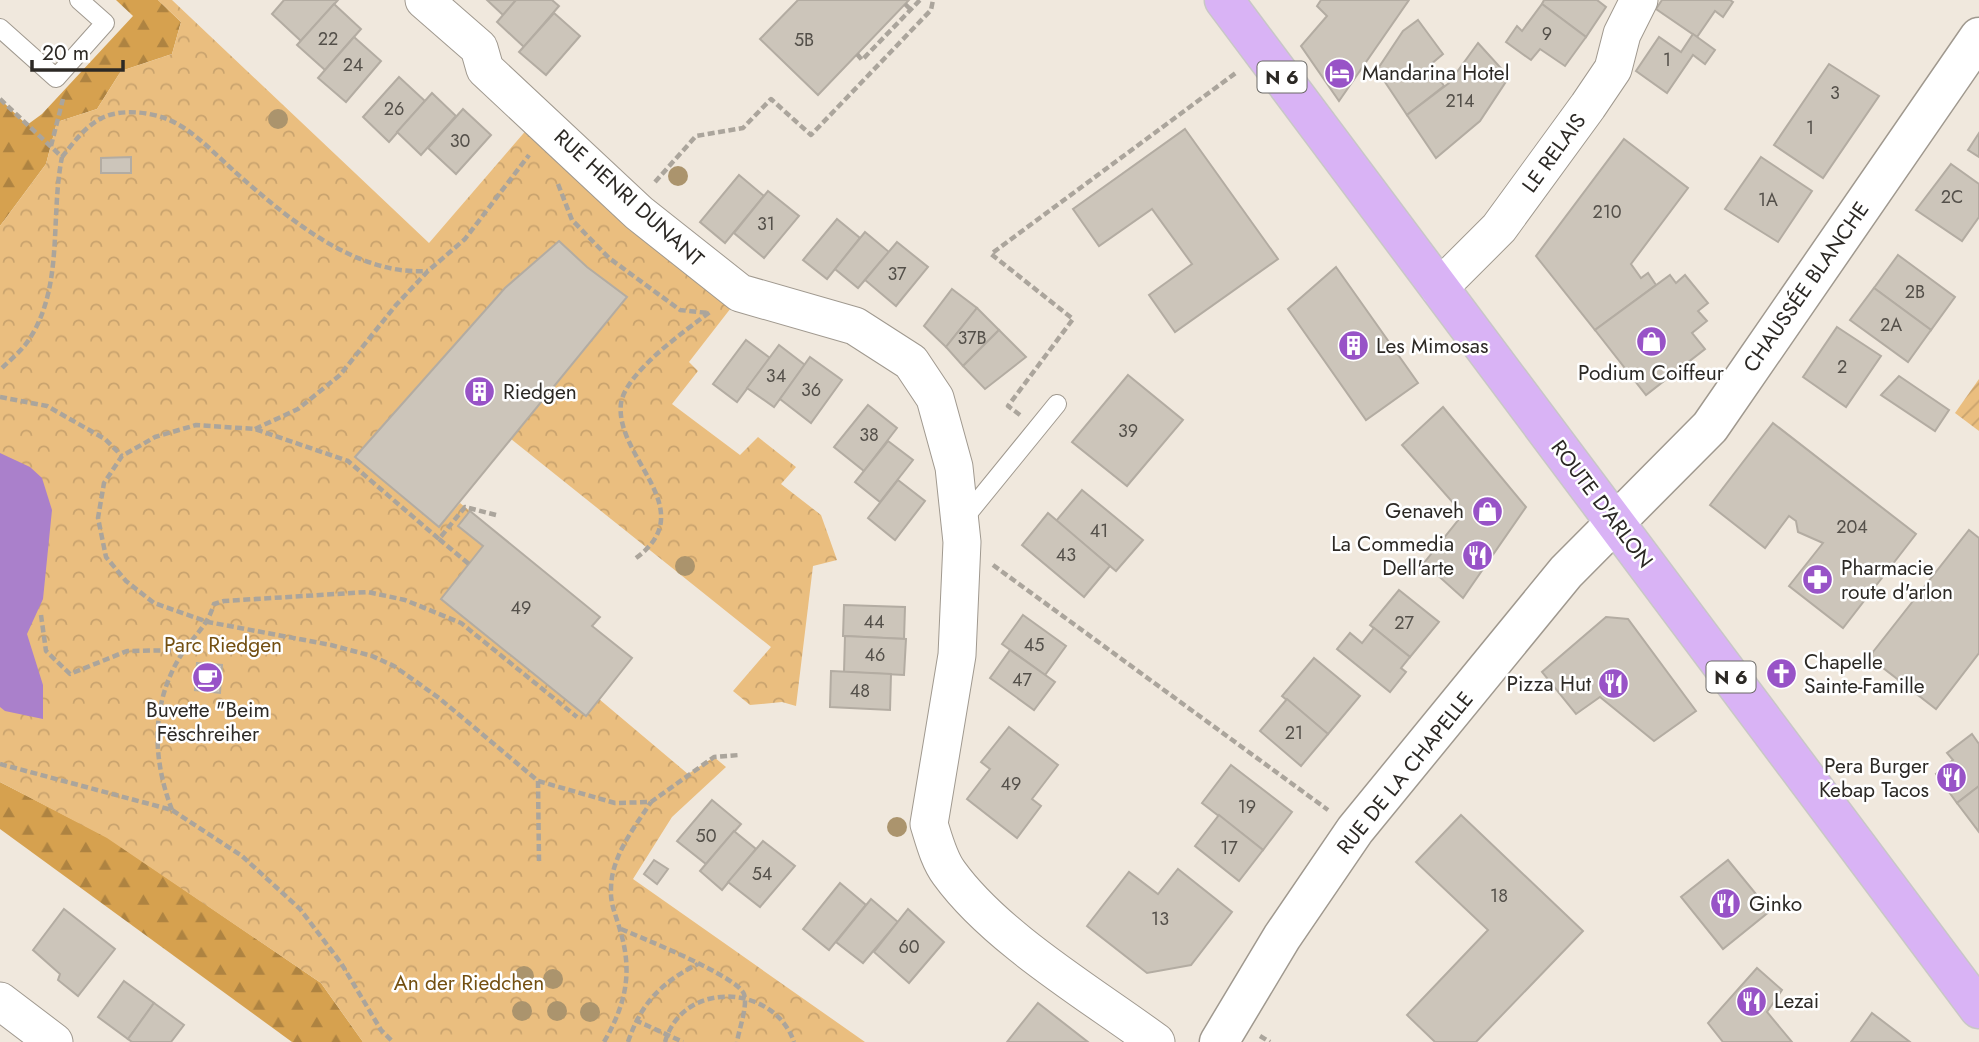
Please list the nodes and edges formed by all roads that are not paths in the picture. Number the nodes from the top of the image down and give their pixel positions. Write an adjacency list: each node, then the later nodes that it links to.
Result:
1 (79, 0): 5 (lane)
2 (424, 0): 10 (street, RUE HENRI DUNANT)
3 (1224, 0): 7 (main road, ROUTE D'ARLON / N 6)
4 (1639, 0): 7 (street, LE RELAIS)
5 (0, 28)
6 (1979, 37): 9 (main road, CHAUSSÉE BLANCHE)
7 (1439, 288): 9 (main road, ROUTE D'ARLON / N 6)
8 (1058, 404): 10 (lane)
9 (1616, 523): 12 (main road, ROUTE D'ARLON / N 6); 15 (main road, RUE DE LA CHAPELLE)
10 (961, 532): 14 (street, RUE HENRI DUNANT)
11 (0, 1001): 13 (street)
12 (1979, 1009)
13 (54, 1042)
14 (1156, 1042)
15 (1219, 1042)

